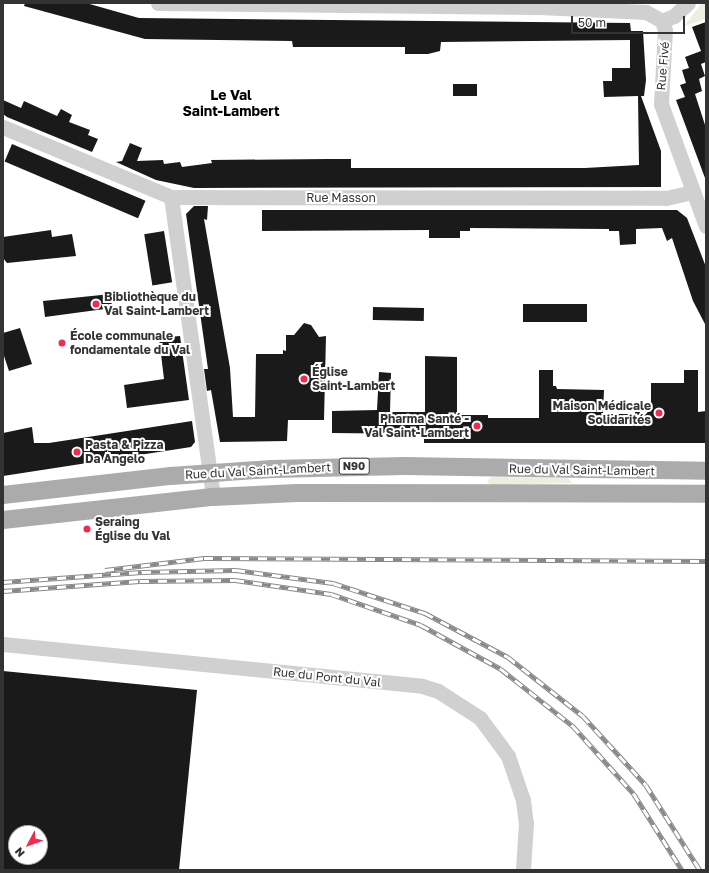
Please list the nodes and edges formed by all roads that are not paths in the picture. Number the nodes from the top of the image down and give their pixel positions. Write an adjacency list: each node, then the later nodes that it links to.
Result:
1 (158, 3): 3 (street)
2 (688, 3): 3 (street)
3 (662, 21): 5 (street, Rue Fivé)
4 (3, 127): 6 (street, Rue Masson)
5 (693, 192): 6 (street, Rue Masson); 7 (street, Rue Fivé)
6 (170, 198): 9 (street)
7 (706, 226)
8 (706, 471): 9 (main road, Rue du Val Saint-Lambert / N90)
9 (210, 472): 11 (main road, Rue du Val Saint-Lambert / N90); 12 (street)
10 (706, 494): 12 (main road, Rue du Val Saint-Lambert / N90)
11 (3, 495)
12 (213, 497): 13 (main road, Rue du Val Saint-Lambert / N90)
13 (3, 520)
14 (3, 644): 15 (street, Rue du Pont du Val)
15 (523, 870)

